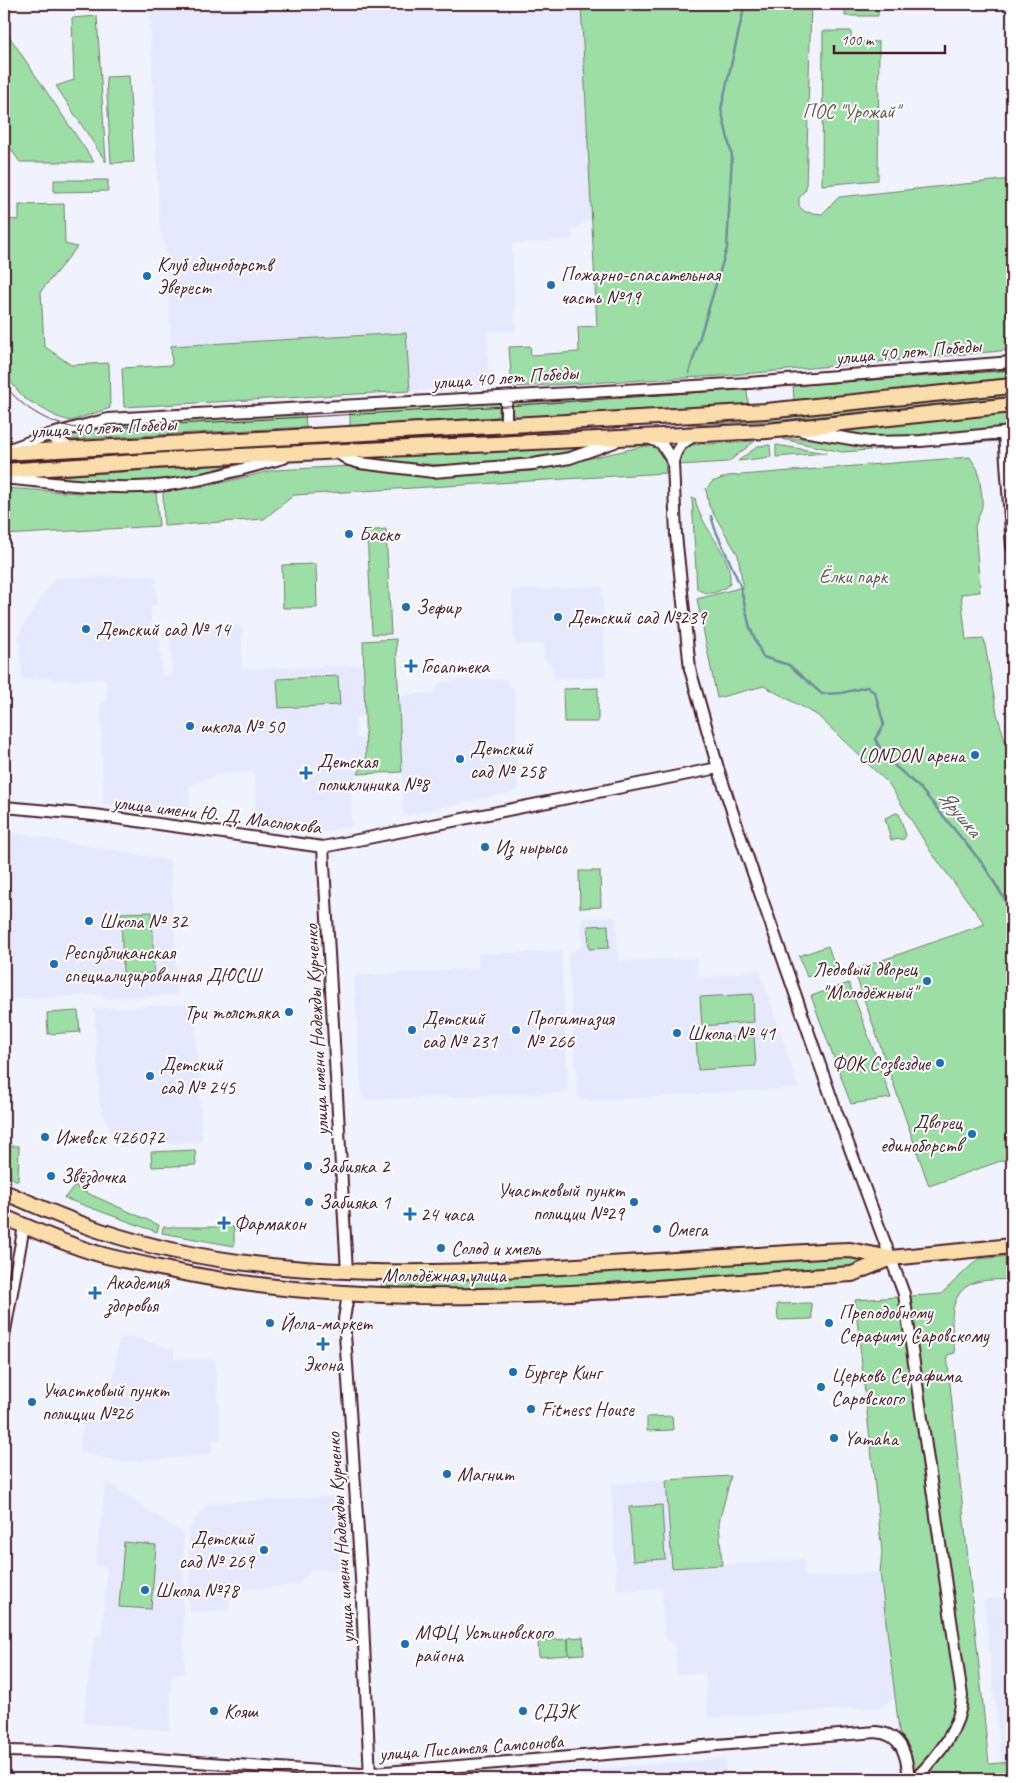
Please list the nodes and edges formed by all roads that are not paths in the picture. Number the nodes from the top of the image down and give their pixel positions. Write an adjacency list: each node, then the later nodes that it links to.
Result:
1 (1012, 362): 3 (street, улица 40 лет Победы)
2 (1012, 386): 5 (main road, улица 40 лет Победы)
3 (506, 398): 6 (street); 9 (street, улица 40 лет Победы)
4 (1012, 404): 7 (main road, улица 40 лет Победы)
5 (679, 415): 6 (main road, улица 40 лет Победы); 11 (main road)
6 (506, 426): 14 (main road); 15 (main road, улица 40 лет Победы)
7 (792, 429): 8 (street, улица 40 лет Победы); 10 (main road, улица 40 лет Победы)
8 (1008, 432): 22 (street)
9 (48, 434): 15 (street); 16 (street, улица 40 лет Победы)
10 (700, 434): 11 (main road, улица 40 лет Победы); 19 (street)
11 (679, 435): 13 (main road, улица 40 лет Победы)
12 (628, 437): 13 (main road, улица 40 лет Победы); 14 (main road, улица 40 лет Победы); 17 (street, улица 40 лет Победы)
13 (645, 437): 19 (street)
14 (507, 443): 17 (main road, улица 40 лет Победы)
15 (72, 449): 16 (main road, улица 40 лет Победы)
16 (4, 452)
17 (336, 452): 18 (main road, улица 40 лет Победы)
18 (302, 453): 20 (main road, улица 40 лет Победы); 21 (street, улица 40 лет Победы)
19 (673, 462): 23 (street)
20 (4, 471)
21 (4, 478)
22 (1012, 547)
23 (718, 768): 25 (street, улица имени Ю. Д. Маслюкова); 30 (street)
24 (4, 807): 25 (street, улица имени Ю. Д. Маслюкова)
25 (323, 847): 31 (street, улица имени Надежды Курченко)
26 (4, 1192): 31 (main road, Молодёжная улица)
27 (4, 1217): 28 (main road, Молодёжная улица)
28 (24, 1226): 32 (main road, Молодёжная улица); 33 (street)
29 (1012, 1246): 30 (main road, Молодёжная улица)
30 (891, 1258): 31 (main road, Молодёжная улица); 32 (main road, Молодёжная улица); 37 (street)
31 (347, 1272): 32 (main road)
32 (348, 1295): 35 (street, улица имени Надежды Курченко)
33 (4, 1336)
34 (4, 1751): 35 (street, улица Писателя Самсонова)
35 (371, 1776): 36 (street, улица Писателя Самсонова)
36 (909, 1779)
37 (916, 1779)

